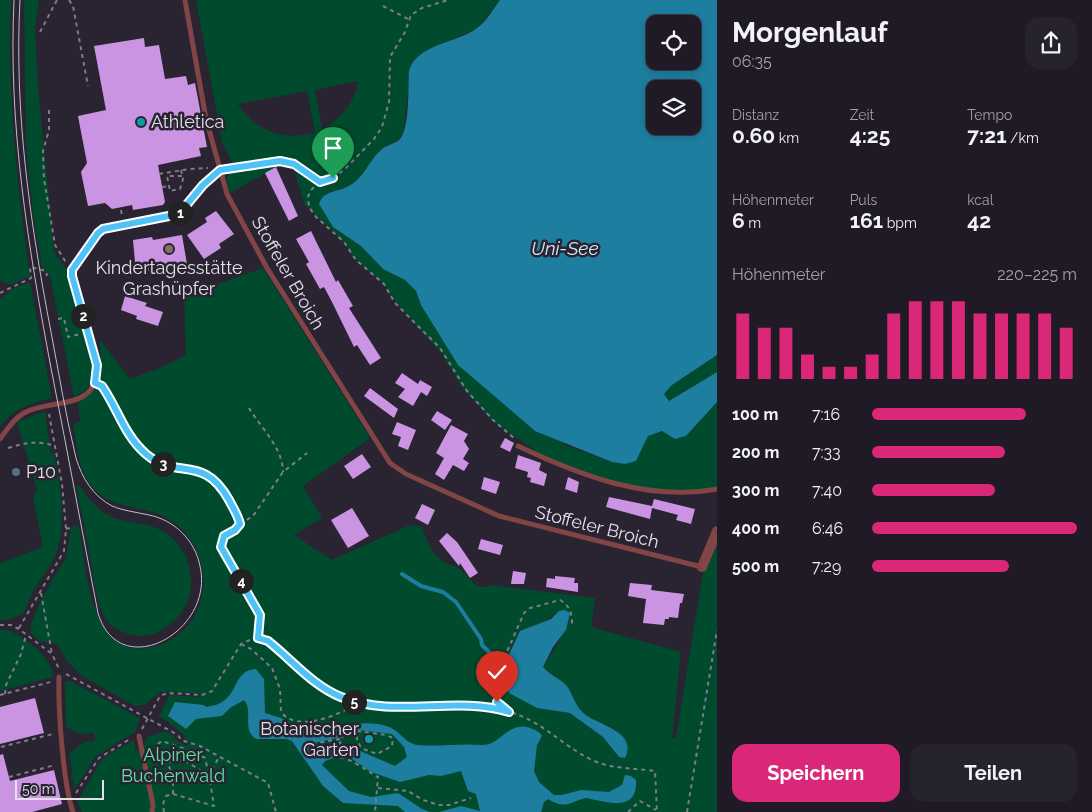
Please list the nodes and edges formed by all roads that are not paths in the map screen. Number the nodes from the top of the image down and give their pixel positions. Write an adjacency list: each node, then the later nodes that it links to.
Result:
1 (185, 0): 2 (lane, Stoffeler Broich)
2 (220, 170): 3 (lane); 7 (lane, Stoffeler Broich)
3 (0, 439)
4 (518, 446): 5 (lane)
5 (717, 489)
6 (717, 531): 7 (street)
7 (702, 567)
8 (59, 679): 10 (lane)
9 (139, 736): 11 (lane)
10 (73, 812)
11 (152, 812)

